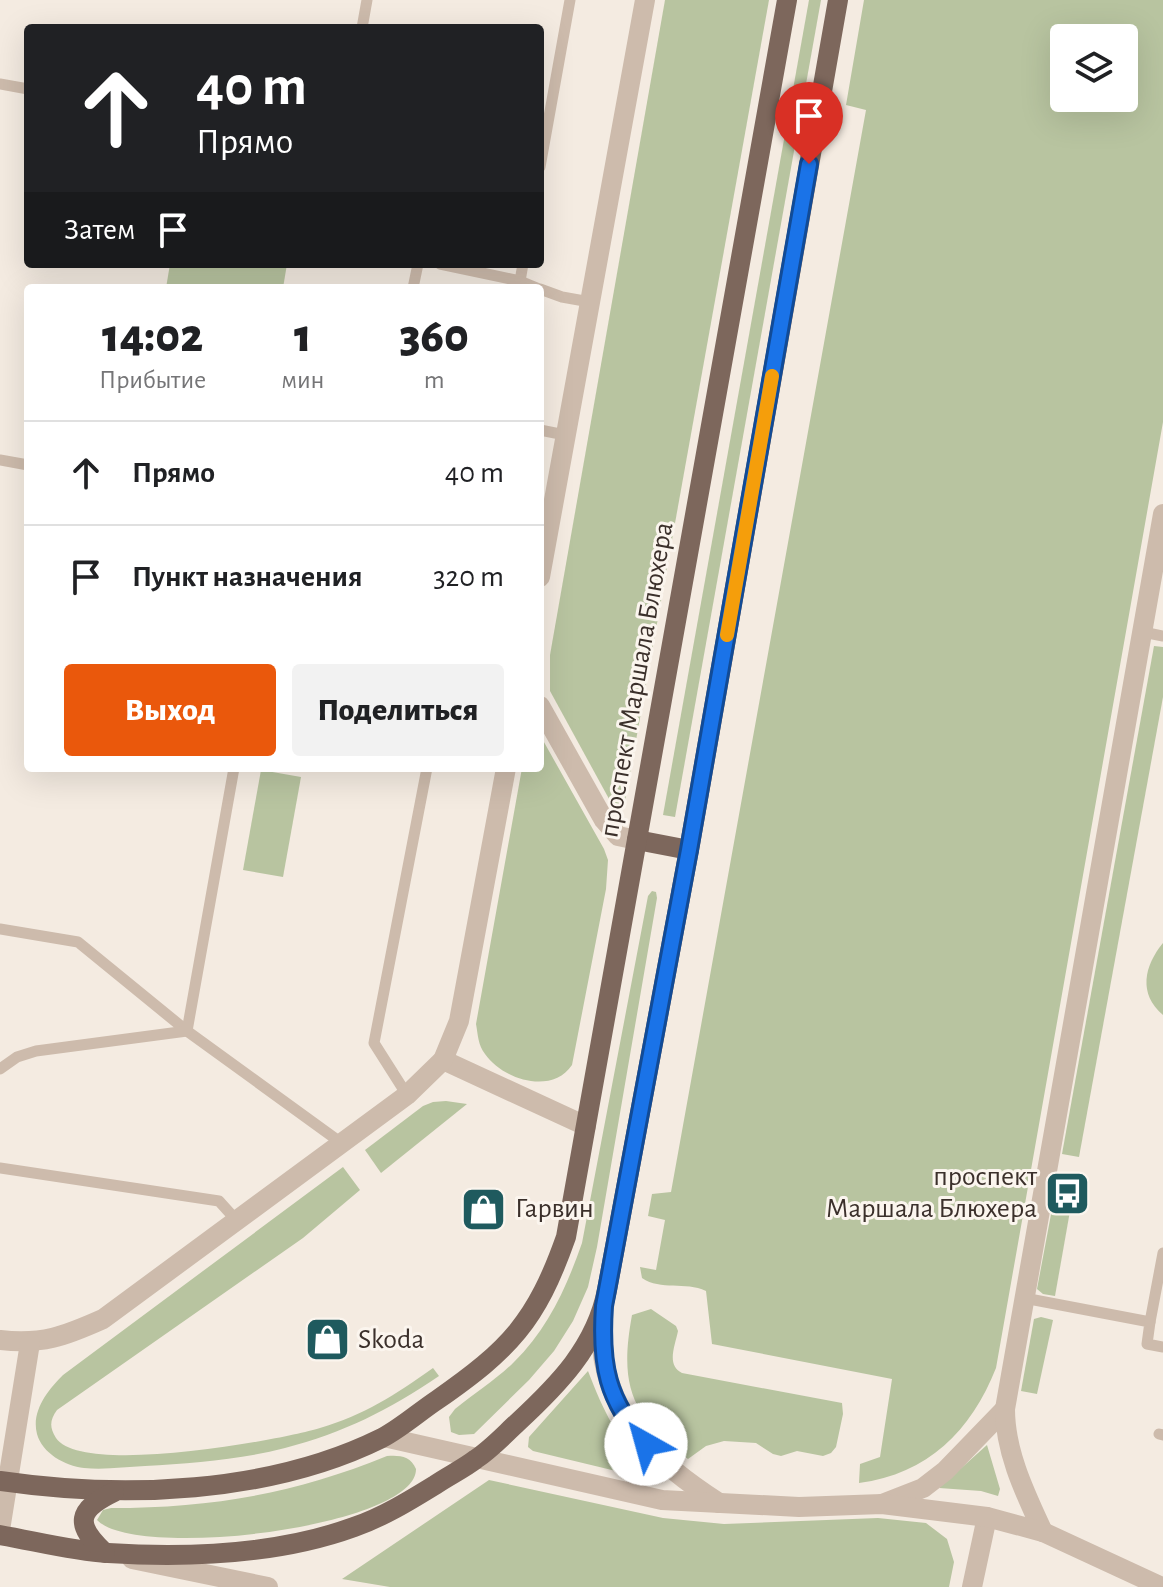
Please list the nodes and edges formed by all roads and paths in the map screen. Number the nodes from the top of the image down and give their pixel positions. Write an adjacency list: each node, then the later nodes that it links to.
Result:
1 (367, 0): 6 (lane)
2 (570, 0): 9 (lane)
3 (645, 0): 15 (street)
4 (787, 0): 27 (main road, проспект Маршала Блюхера)
5 (838, 0): 28 (main road)
6 (363, 24)
7 (0, 84): 8 (lane)
8 (24, 88)
9 (544, 145)
10 (459, 268): 12 (lane)
11 (522, 268): 12 (lane)
12 (520, 281): 13 (lane)
13 (527, 284)
14 (544, 291): 15 (lane)
15 (590, 302): 17 (street)
16 (544, 431): 17 (lane)
17 (565, 435): 21 (street)
18 (0, 460): 19 (lane)
19 (24, 464)
20 (1163, 514): 22 (street)
21 (544, 554)
22 (1153, 634): 39 (street)
23 (544, 713): 27 (street)
24 (233, 772): 30 (lane)
25 (426, 772): 33 (lane)
26 (505, 772): 31 (street)
27 (637, 840): 28 (main road); 34 (main road, проспект Маршала Блюхера)
28 (689, 850): 40 (main road)
29 (0, 929): 30 (lane)
30 (187, 1031): 32 (lane); 35 (lane)
31 (443, 1060): 33 (street); 34 (street)
32 (0, 1069)
33 (407, 1095): 35 (street)
34 (586, 1126): 46 (main road, проспект Маршала Блюхера)
35 (340, 1142): 37 (street)
36 (0, 1168): 37 (lane)
37 (237, 1221): 43 (street)
38 (1163, 1253): 41 (lane)
39 (1024, 1298): 41 (lane); 45 (street)
40 (604, 1306): 47 (main road); 51 (street)
41 (1150, 1322): 44 (lane)
42 (0, 1340): 43 (street)
43 (30, 1343): 48 (street)
44 (1163, 1347)
45 (1005, 1409): 50 (street); 53 (street)
46 (384, 1437): 47 (street); 49 (main road, проспект Маршала Блюхера)
47 (476, 1459): 51 (street); 55 (main road)
48 (4, 1482): 49 (main road, проспект Маршала Блюхера); 54 (street)
49 (114, 1492): 55 (main road)
50 (882, 1504): 51 (street); 52 (street)
51 (723, 1505)
52 (987, 1517): 53 (street); 57 (street)
53 (1043, 1532): 58 (street)
54 (0, 1533): 55 (main road)
55 (105, 1553): 56 (street)
56 (268, 1587)
57 (972, 1587)
58 (1162, 1587)

